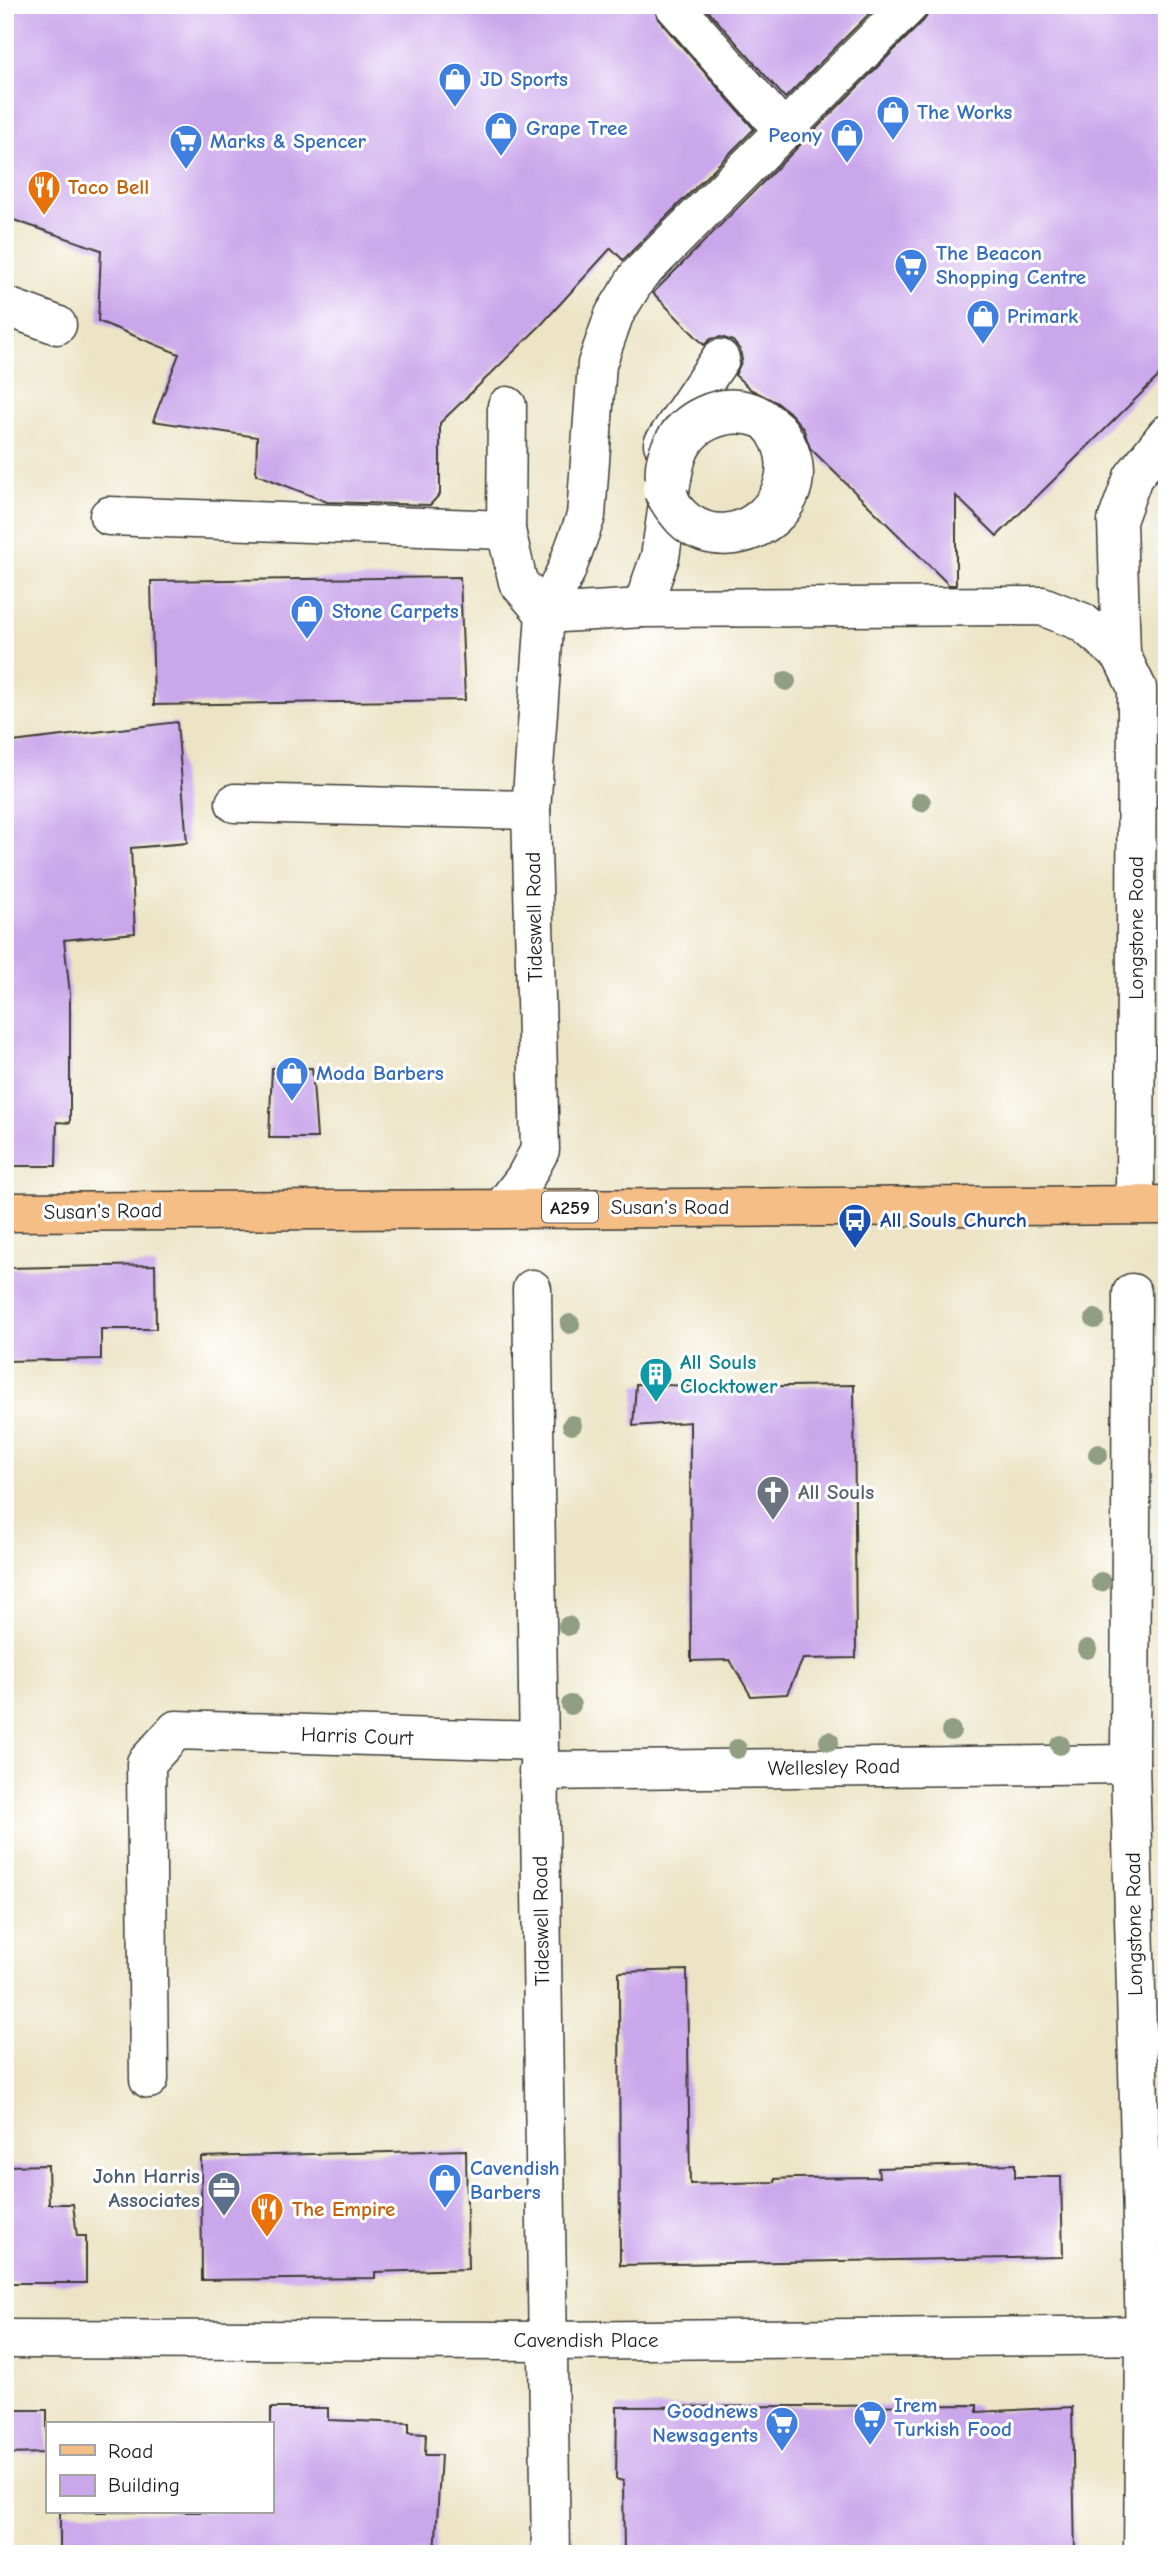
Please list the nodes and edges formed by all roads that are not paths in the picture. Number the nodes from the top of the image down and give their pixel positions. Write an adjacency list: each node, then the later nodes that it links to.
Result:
1 (674, 5): 3 (street)
2 (909, 5): 3 (street)
3 (784, 131): 12 (street)
4 (5, 306): 5 (street)
5 (57, 325)
6 (720, 359): 11 (street, bridge)
7 (507, 406): 10 (street)
8 (1167, 434): 13 (street)
9 (109, 516): 10 (street)
10 (506, 530): 12 (street)
11 (642, 608): 12 (street); 13 (street)
12 (545, 614): 15 (street, Tideswell Road)
13 (1121, 655): 16 (street, Longstone Road)
14 (235, 803): 15 (street)
15 (531, 810): 17 (street, Tideswell Road)
16 (1151, 1205): 17 (main road, Susan's Road / A259)
17 (502, 1208): 18 (main road, Susan's Road / A259)
18 (5, 1212)
19 (532, 1289): 21 (street, Tideswell Road)
20 (1132, 1293): 22 (street, Longstone Road)
21 (538, 1756): 22 (street, Wellesley Road); 23 (street, Harris Court); 26 (street, Tideswell Road)
22 (1130, 1764): 24 (street, Longstone Road)
23 (149, 2079)
24 (1156, 2335): 26 (street, Cavendish Place); 28 (street, Longstone Road)
25 (5, 2339): 26 (street, Cavendish Place)
26 (547, 2341): 27 (street, Tideswell Road)
27 (551, 2554)
28 (1143, 2554)

